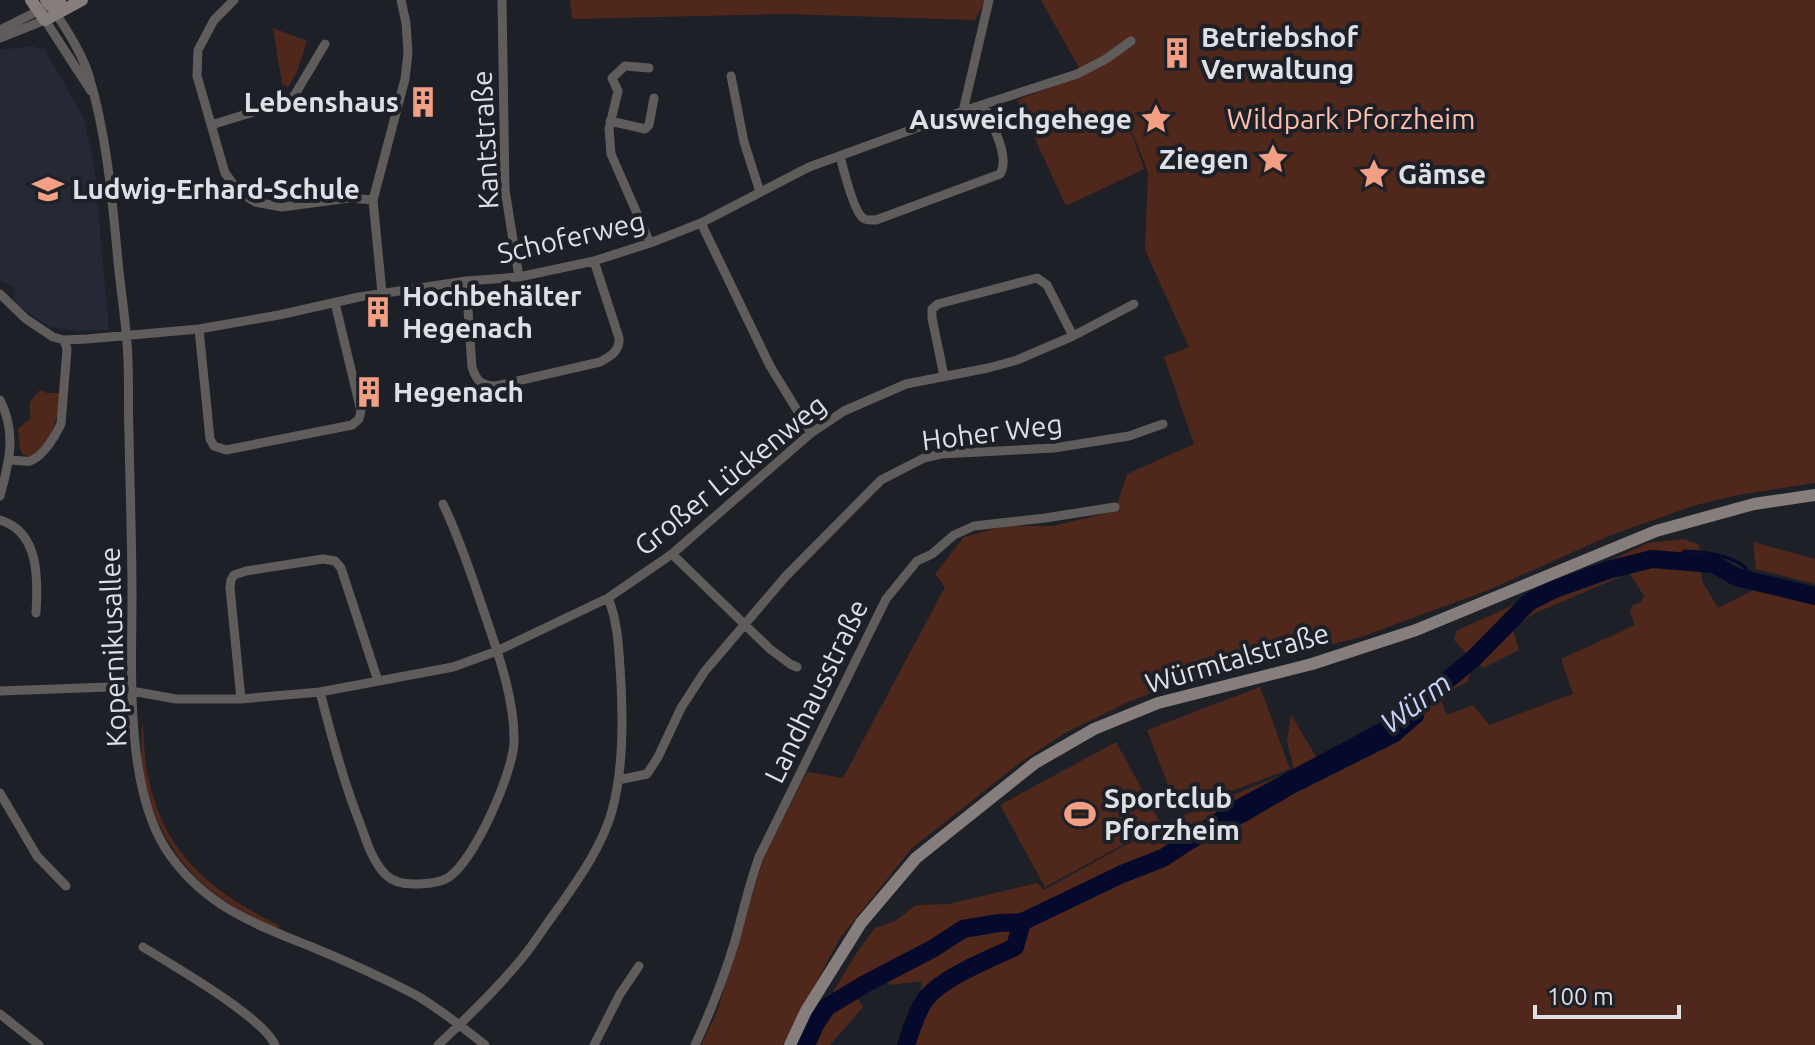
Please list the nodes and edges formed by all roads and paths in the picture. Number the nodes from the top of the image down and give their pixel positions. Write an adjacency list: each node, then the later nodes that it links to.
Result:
1 (82, 0): 6 (main road)
2 (234, 0): 17 (street)
3 (401, 0): 20 (street)
4 (502, 0): 24 (street, Kantstraße)
5 (989, 0): 15 (street)
6 (47, 7): 7 (street); 8 (street); 31 (street, Kopernikusallee)
7 (0, 30)
8 (0, 38)
9 (1131, 41): 14 (street, Schoferweg)
10 (325, 44): 17 (street)
11 (649, 68): 16 (street)
12 (731, 76): 19 (street)
13 (654, 98): 16 (street)
14 (984, 105): 15 (street, Schoferweg); 18 (street)
15 (963, 111): 18 (street, Schoferweg)
16 (610, 121): 22 (street)
17 (211, 125): 20 (street)
18 (840, 156): 19 (street, Schoferweg)
19 (760, 192): 21 (street, Schoferweg)
20 (373, 200): 26 (street)
21 (701, 223): 22 (street, Schoferweg); 37 (street)
22 (650, 243): 23 (street, Schoferweg)
23 (594, 261): 24 (street, Schoferweg); 25 (street)
24 (519, 277): 25 (street, Schoferweg)
25 (466, 281): 26 (street, Schoferweg)
26 (382, 293): 28 (street, Schoferweg)
27 (0, 294): 33 (street)
28 (335, 303): 30 (street, Schoferweg); 30 (street)
29 (1134, 304): 32 (street, Großer Lückenweg)
30 (199, 329): 31 (street, Schoferweg)
31 (125, 335): 33 (street, Schoferweg); 52 (street, Kopernikusallee)
32 (1073, 336): 34 (street, Großer Lückenweg); 34 (street)
33 (64, 340): 38 (street)
34 (944, 376): 37 (street, Großer Lückenweg)
35 (0, 400): 38 (street)
36 (1163, 424): 47 (street, Hoher Weg)
37 (811, 433): 44 (street, Großer Lückenweg)
38 (10, 460): 40 (street)
39 (1815, 495): 68 (main road, Würmtalstraße)
40 (0, 496)
41 (443, 504): 48 (street)
42 (1115, 507): 67 (street, Landhausstraße)
43 (0, 520): 46 (street)
44 (672, 554): 45 (street, Großer Lückenweg); 47 (street)
45 (608, 598): 48 (street, Großer Lückenweg); 55 (street)
46 (36, 613)
47 (745, 624): 49 (street); 55 (street, Hoher Weg)
48 (497, 651): 50 (street, Großer Lückenweg); 53 (street)
49 (797, 667)
50 (378, 681): 53 (street, Großer Lückenweg); 54 (street)
51 (0, 691): 52 (street, Großer Lückenweg)
52 (132, 691): 54 (street, Großer Lückenweg); 61 (street, Kopernikusallee)
53 (320, 692): 54 (street, Großer Lückenweg)
54 (241, 699)
55 (618, 780): 61 (street)
56 (0, 793): 57 (street)
57 (66, 886)
58 (143, 947): 63 (street)
59 (639, 966): 66 (street)
60 (0, 1014): 62 (street)
61 (460, 1025): 64 (street); 65 (street, Kopernikusallee)
62 (39, 1045)
63 (275, 1045)
64 (438, 1045)
65 (485, 1045)
66 (594, 1045)
67 (695, 1045)
68 (790, 1045)

